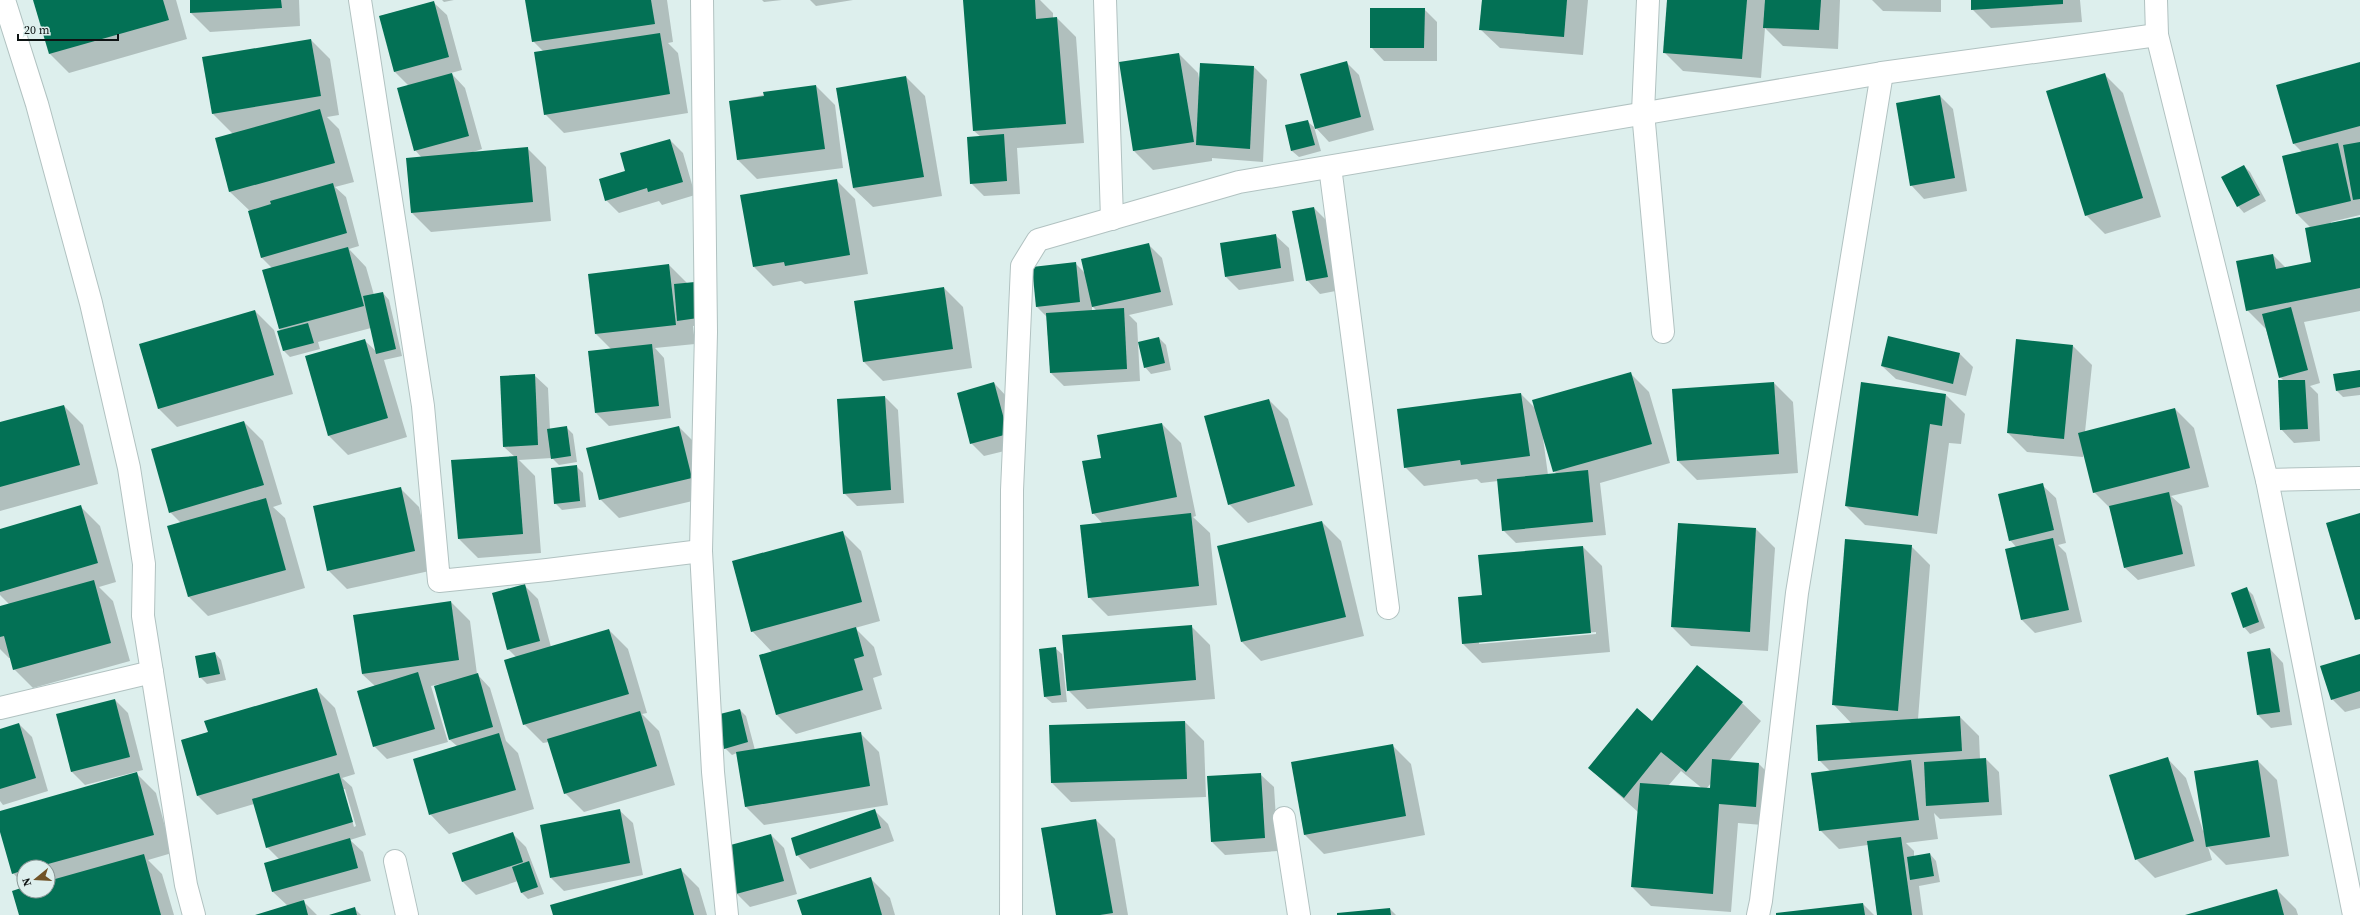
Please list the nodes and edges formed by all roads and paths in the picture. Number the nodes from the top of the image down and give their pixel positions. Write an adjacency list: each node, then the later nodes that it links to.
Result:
1 (4, 0): 17 (street)
2 (360, 0): 15 (street)
3 (702, 0): 15 (street)
4 (1105, 0): 11 (street)
5 (1648, 0): 9 (street)
6 (2156, 0): 7 (street)
7 (2157, 35): 8 (street); 14 (street)
8 (1882, 73): 9 (street); 26 (street)
9 (1643, 112): 10 (street); 12 (street)
10 (1330, 167): 11 (street); 16 (street)
11 (1112, 219): 24 (street)
12 (1662, 332)
13 (2360, 478): 14 (street)
14 (2267, 480): 27 (street)
15 (701, 550): 23 (street)
16 (1388, 608)
17 (152, 672): 18 (street); 21 (street)
18 (0, 708)
19 (1284, 818): 25 (street)
20 (395, 862): 22 (street)
21 (194, 915)
22 (407, 915)
23 (727, 915)
24 (1011, 915)
25 (1299, 915)
26 (1758, 915)
27 (2354, 915)

